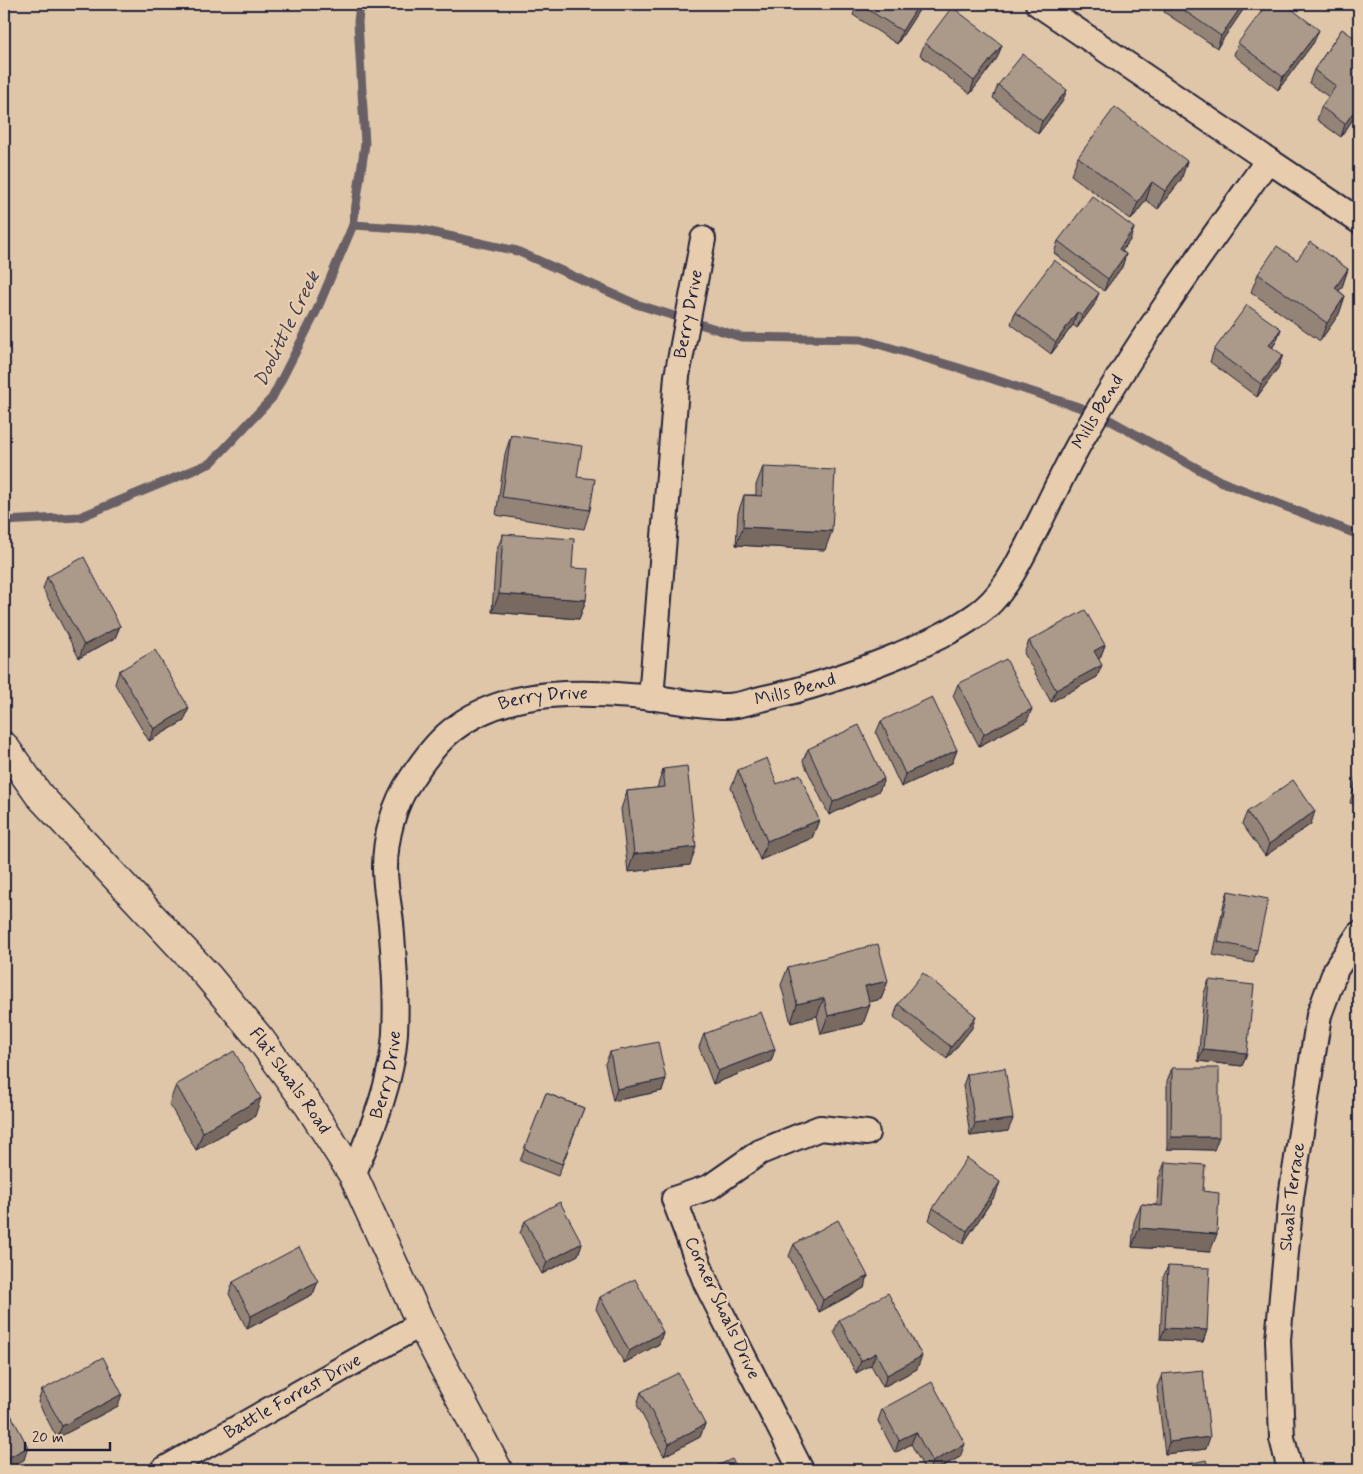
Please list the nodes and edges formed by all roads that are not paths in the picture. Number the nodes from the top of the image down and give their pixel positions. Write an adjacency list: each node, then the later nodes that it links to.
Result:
1 (1038, 4): 2 (street)
2 (1268, 160): 3 (street); 5 (street, Mills Bend)
3 (1359, 221)
4 (703, 239): 5 (street, Berry Drive)
5 (651, 698): 9 (street, Berry Drive)
6 (4, 746): 9 (main road, Flat Shoals Road)
7 (1359, 934): 14 (street, Shoals Terrace)
8 (867, 1133): 13 (street, Corner Shoals Drive)
9 (353, 1175): 10 (main road, Flat Shoals Road)
10 (422, 1324): 11 (street, Battle Forrest Drive); 12 (main road, Flat Shoals Road)
11 (162, 1470)
12 (498, 1470)
13 (801, 1470)
14 (1290, 1470)

